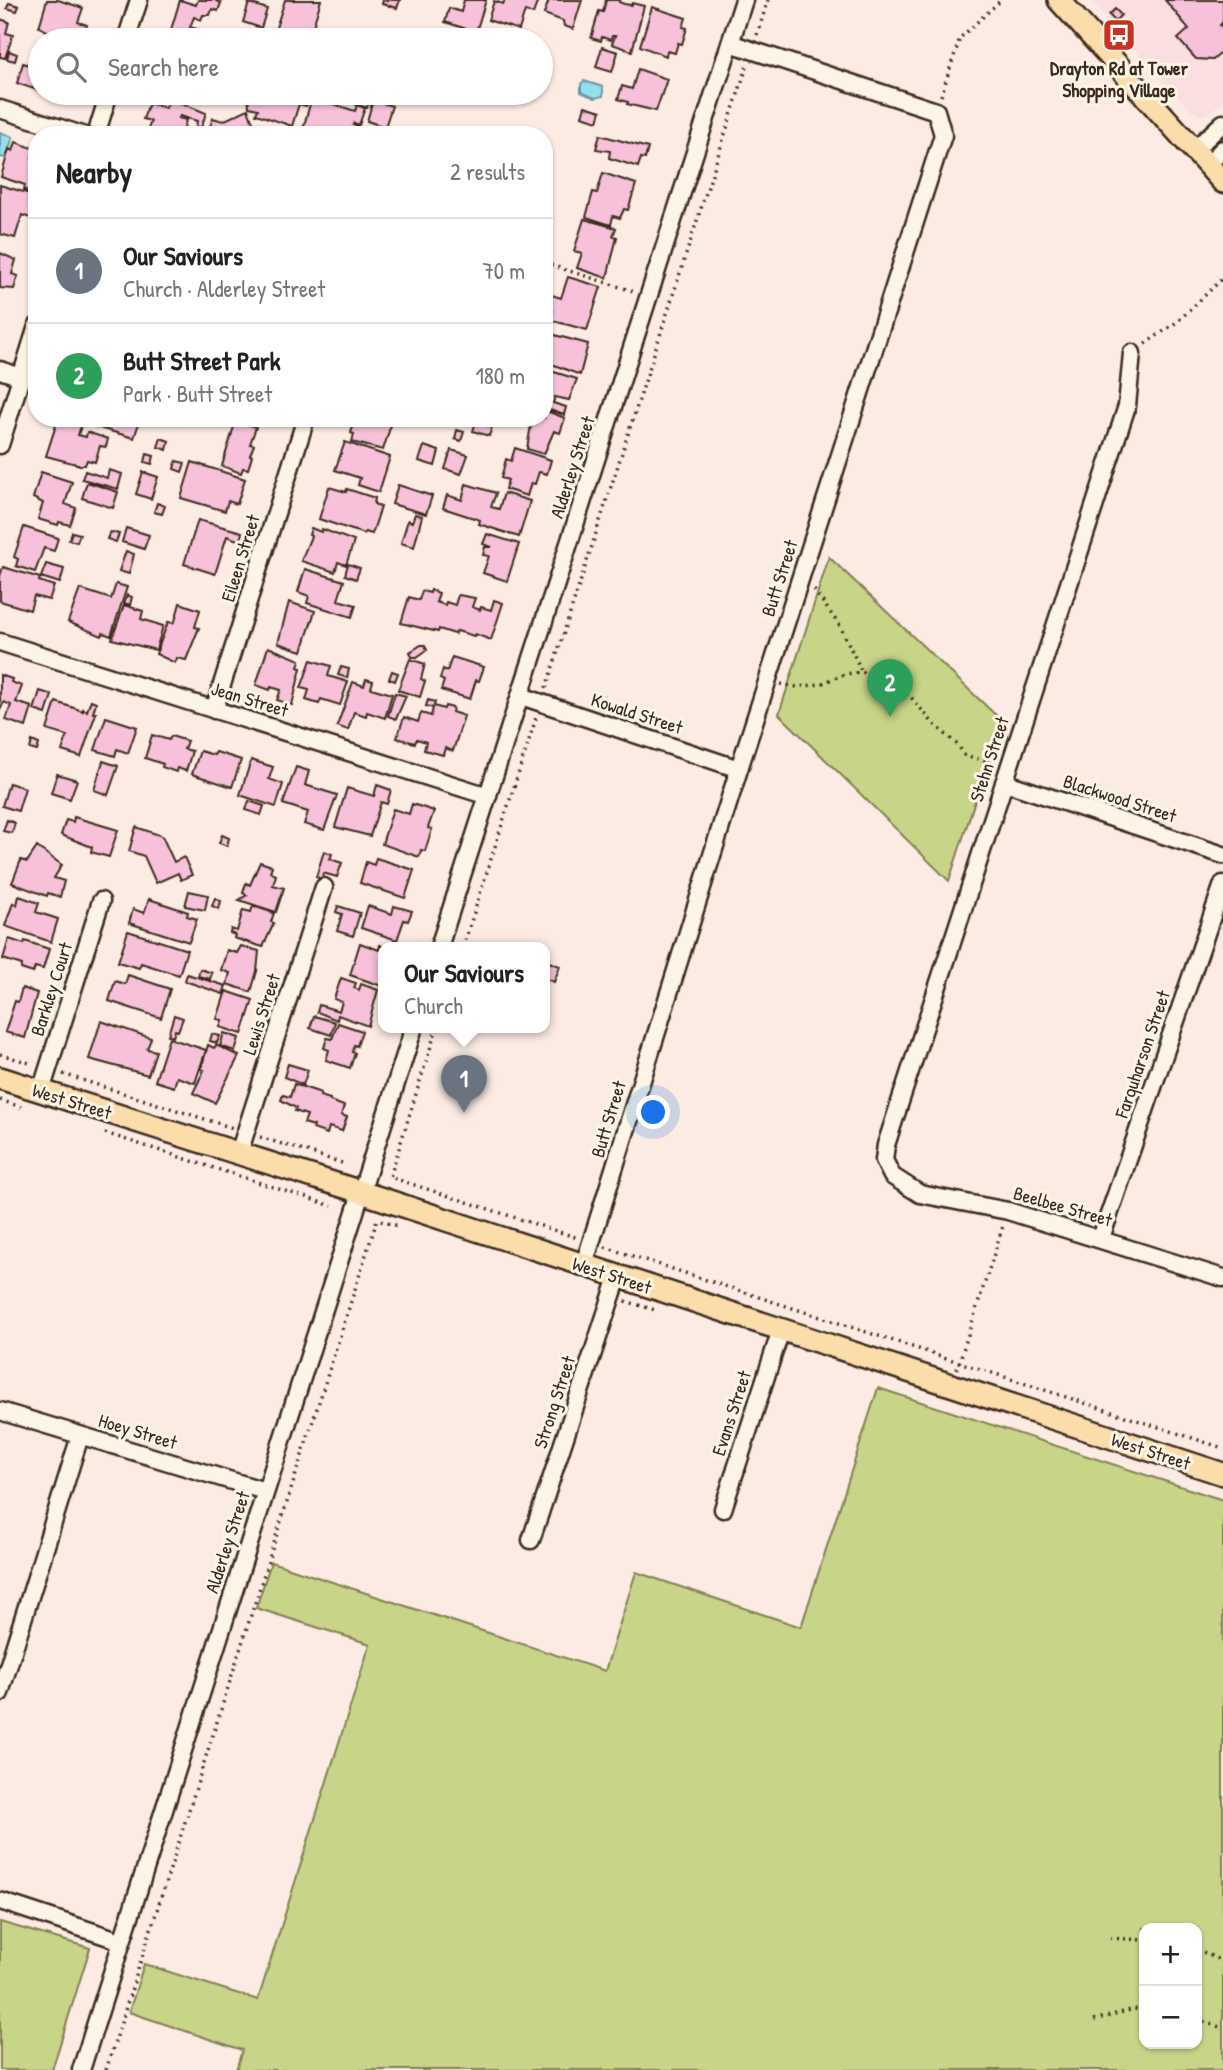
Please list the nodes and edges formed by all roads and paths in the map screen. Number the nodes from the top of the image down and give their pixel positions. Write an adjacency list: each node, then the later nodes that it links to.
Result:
1 (139, 0): 6 (street)
2 (744, 0): 7 (street, Alderley Street)
3 (768, 0): 8 (path)
4 (1001, 0): 11 (path)
5 (1059, 0): 16 (main road)
6 (130, 28)
7 (730, 43): 8 (street); 20 (street, Alderley Street)
8 (752, 50): 11 (street); 32 (path)
9 (105, 105): 14 (street)
10 (0, 109): 13 (street)
11 (936, 111): 27 (street, Butt Street)
12 (1223, 123): 16 (street)
13 (54, 126)
14 (99, 126)
15 (1223, 149): 16 (street)
16 (1200, 157): 17 (main road)
17 (1223, 182)
18 (553, 266): 20 (path)
19 (1223, 278): 21 (path)
20 (649, 296): 31 (street, Alderley Street)
21 (1132, 353): 35 (street, Stehn Street)
22 (28, 355): 24 (street)
23 (0, 370): 24 (street)
24 (21, 377): 26 (street)
25 (303, 427): 33 (street, Eileen Street)
26 (0, 444)
27 (799, 584): 29 (path); 30 (street, Butt Street)
28 (0, 642): 33 (street, Jean Street)
29 (862, 672): 30 (path); 35 (path)
30 (769, 681): 34 (street, Butt Street)
31 (521, 696): 32 (street, Kowald Street); 36 (street, Alderley Street)
32 (541, 703): 34 (street, Kowald Street); 42 (path)
33 (214, 710): 36 (street, Jean Street)
34 (739, 769): 61 (street, Butt Street)
35 (1006, 775): 37 (street, Blackwood Street); 55 (street, Stehn Street)
36 (488, 796): 41 (street, Alderley Street)
37 (1223, 855)
38 (1223, 884): 60 (street, Farquharson Street)
39 (324, 887): 52 (street, Lewis Street)
40 (102, 901): 46 (street, Barkley Court)
41 (441, 942)
42 (465, 942)
43 (412, 1033): 56 (street, Alderley Street)
44 (436, 1033): 61 (path)
45 (0, 1054): 46 (path)
46 (47, 1069): 48 (street, Barkley Court); 52 (path)
47 (0, 1078): 48 (main road, West Street)
48 (41, 1091): 53 (main road, West Street)
49 (0, 1100): 50 (path)
50 (26, 1108)
51 (103, 1132): 57 (path)
52 (245, 1132): 53 (street, Lewis Street); 54 (path)
53 (239, 1153): 56 (main road, West Street)
54 (345, 1164)
55 (892, 1176): 58 (street, Beelbee Street)
56 (361, 1192): 62 (main road, West Street); 72 (street, Alderley Street)
57 (332, 1206)
58 (1008, 1211): 60 (street, Beelbee Street); 66 (path)
59 (377, 1220): 87 (path)
60 (1101, 1238): 64 (street, Beelbee Street)
61 (591, 1242): 62 (street, Butt Street); 66 (path)
62 (584, 1265): 63 (main road, West Street)
63 (618, 1277): 65 (main road, West Street); 74 (street, Strong Street)
64 (1223, 1278)
65 (781, 1330): 67 (main road, West Street); 73 (street, Evans Street)
66 (959, 1362): 67 (path); 70 (path)
67 (951, 1386): 71 (main road, West Street)
68 (0, 1411): 69 (street, Hoey Street)
69 (80, 1436): 72 (street, Hoey Street); 75 (street)
70 (1223, 1448)
71 (1223, 1474)
72 (265, 1491): 79 (street, Alderley Street)
73 (723, 1509)
74 (531, 1540)
75 (0, 1693)
76 (0, 1901): 79 (street)
77 (1110, 1938): 78 (path)
78 (1139, 1940)
79 (121, 1941): 86 (street, Alderley Street)
80 (1202, 1952): 81 (path)
81 (1223, 1962)
82 (1139, 2010): 83 (path)
83 (1094, 2020)
84 (1202, 2022): 85 (path)
85 (1223, 2028)
86 (81, 2070)
87 (106, 2070)

